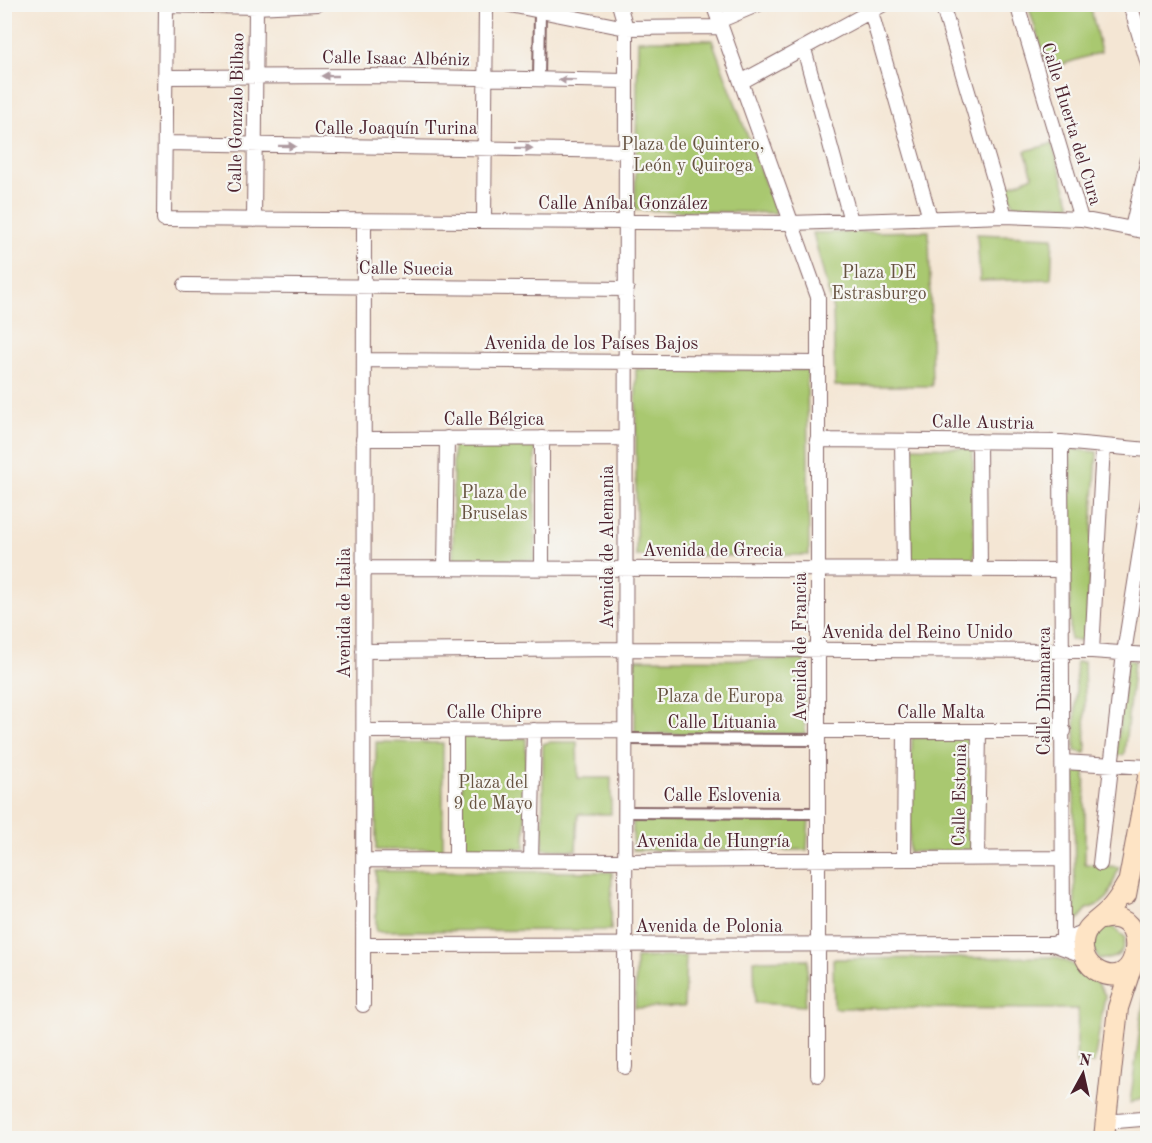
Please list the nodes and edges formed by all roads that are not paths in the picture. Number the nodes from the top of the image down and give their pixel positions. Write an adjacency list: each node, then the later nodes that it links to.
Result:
1 (316, 4): 12 (street)
2 (486, 4): 21 (street)
3 (505, 4): 13 (street)
4 (619, 4): 16 (street, Avenida de Alemania)
5 (713, 4): 15 (street, Avenida de Francia)
6 (759, 4): 15 (street)
7 (884, 4): 14 (street)
8 (942, 4): 30 (street)
9 (1017, 4): 32 (street, Calle Huerta del Cura)
10 (1130, 4): 18 (street)
11 (166, 5): 12 (street); 19 (street)
12 (256, 7): 20 (street, Calle Gonzalo Bilbao)
13 (540, 10): 16 (street); 22 (street)
14 (871, 12): 17 (street); 31 (street)
15 (720, 24): 16 (street); 24 (street, Avenida de Francia)
16 (626, 28): 23 (street, Avenida de Alemania)
17 (804, 49): 24 (street); 36 (street)
18 (1148, 64)
19 (166, 77): 20 (street, Calle Isaac Albéniz); 25 (street)
20 (256, 77): 21 (street, Calle Isaac Albéniz, one-way to 20); 26 (street, Calle Gonzalo Bilbao)
21 (485, 78): 22 (street, Calle Isaac Albéniz); 27 (street)
22 (539, 80): 23 (street, Calle Isaac Albéniz, one-way to 22)
23 (626, 81): 28 (street, Avenida de Alemania)
24 (741, 82): 38 (street, Avenida de Francia)
25 (166, 143): 26 (street, Calle Joaquín Turina); 33 (street, Calle Aníbal González)
26 (255, 146): 27 (street, Calle Joaquín Turina, one-way to 27); 33 (street, Calle Gonzalo Bilbao)
27 (484, 147): 28 (street, Calle Joaquín Turina, one-way to 28); 35 (street)
28 (625, 151): 37 (street, Avenida de Alemania)
29 (1148, 159): 39 (street)
30 (1005, 216): 31 (street, Calle Aníbal González); 32 (street, Calle Aníbal González)
31 (930, 218): 36 (street, Calle Aníbal González)
32 (1081, 219): 39 (street, Calle Aníbal González)
33 (254, 220): 34 (street, Calle Aníbal González)
34 (364, 221): 35 (street, Calle Aníbal González); 42 (street, Avenida de Italia)
35 (484, 221): 37 (street, Calle Aníbal González)
36 (851, 221): 38 (street, Calle Aníbal González)
37 (627, 222): 38 (street, Calle Aníbal González); 43 (street, Avenida de Alemania)
38 (791, 224): 46 (street, Avenida de Francia)
39 (1132, 228): 40 (street, Calle Aníbal González)
40 (1148, 232)
41 (185, 285): 42 (street, Calle Suecia)
42 (364, 286): 43 (street, Calle Suecia); 44 (street, Avenida de Italia)
43 (627, 289): 45 (street, Avenida de Alemania)
44 (364, 360): 45 (street, Avenida de los Países Bajos); 50 (street, Avenida de Italia)
45 (626, 362): 46 (street, Avenida de los Países Bajos); 49 (street, Avenida de Alemania)
46 (818, 363): 51 (street, Avenida de Francia)
47 (447, 438): 48 (street, Calle Bélgica); 50 (street, Calle Bélgica); 59 (street)
48 (542, 438): 49 (street, Calle Bélgica); 60 (street)
49 (625, 438): 61 (street, Avenida de Alemania)
50 (363, 439): 58 (street, Avenida de Italia)
51 (817, 440): 52 (street, Calle Austria); 62 (street, Avenida de Francia)
52 (902, 441): 53 (street, Calle Austria); 63 (street)
53 (979, 441): 54 (street, Calle Austria); 64 (street)
54 (1061, 442): 55 (street, Calle Austria); 65 (street, Calle Dinamarca)
55 (1102, 446): 56 (street, Calle Austria); 70 (street)
56 (1148, 450)
57 (1148, 501): 71 (street)
58 (363, 568): 59 (street, Avenida de Grecia); 67 (street, Avenida de Italia)
59 (446, 568): 60 (street, Avenida de Grecia)
60 (542, 568): 61 (street, Avenida de Grecia)
61 (625, 569): 62 (street, Avenida de Grecia); 66 (street, Avenida de Alemania)
62 (819, 569): 63 (street, Avenida de Grecia); 68 (street, Avenida de Francia)
63 (904, 569): 64 (street, Avenida de Grecia)
64 (980, 569): 65 (street, Avenida de Grecia)
65 (1062, 570): 69 (street, Calle Dinamarca)
66 (626, 649): 67 (street, Avenida del Reino Unido); 68 (street, Avenida del Reino Unido); 79 (street, Avenida de Alemania)
67 (363, 651): 74 (street, Avenida de Italia)
68 (818, 651): 69 (street, Avenida del Reino Unido); 80 (street, Avenida de Francia)
69 (1063, 651): 70 (street, Avenida del Reino Unido); 78 (street, Calle Dinamarca)
70 (1092, 651): 71 (street, Avenida del Reino Unido)
71 (1124, 653): 72 (street, Avenida del Reino Unido); 82 (street)
72 (1148, 655)
73 (534, 730): 75 (street, Calle Chipre); 79 (street, Calle Chipre); 93 (street)
74 (364, 731): 75 (street, Calle Chipre); 90 (street, Avenida de Italia)
75 (456, 731): 91 (street)
76 (905, 731): 77 (street, Calle Malta); 80 (street, Calle Malta); 88 (street)
77 (979, 731): 78 (street, Calle Malta); 89 (street, Calle Estonia)
78 (1064, 731): 81 (street, Calle Dinamarca)
79 (625, 734): 80 (street, Calle Lituania); 85 (street, Avenida de Alemania)
80 (819, 735): 86 (street, Avenida de Francia)
81 (1063, 762): 82 (street); 87 (street, Calle Dinamarca)
82 (1111, 765): 83 (street); 95 (street)
83 (1148, 767)
84 (1148, 777): 96 (main road)
85 (625, 813): 86 (street, Calle Eslovenia); 94 (street, Avenida de Alemania)
86 (819, 813): 92 (street, Avenida de Francia)
87 (1062, 858): 89 (street, Avenida de Hungría); 100 (street, Calle Dinamarca)
88 (904, 859): 89 (street, Avenida de Hungría); 92 (street, Avenida de Hungría)
89 (977, 859)
90 (364, 860): 91 (street, Avenida de Hungría); 102 (street, Avenida de Italia)
91 (456, 860): 93 (street, Avenida de Hungría)
92 (819, 860): 94 (street, Avenida de Hungría); 101 (street, Avenida de Francia)
93 (531, 861): 94 (street, Avenida de Hungría)
94 (625, 861): 103 (street, Avenida de Alemania)
95 (1100, 864)
96 (1127, 884): 97 (main road); 98 (main road)
97 (1102, 918): 98 (main road); 99 (main road)
98 (1134, 925): 105 (main road)
99 (1086, 931): 100 (street, Avenida de Polonia); 104 (main road)
100 (1058, 942): 101 (street, Avenida de Polonia); 104 (street, Avenida de Polonia)
101 (819, 944): 103 (street, Avenida de Polonia); 110 (street, Avenida de Francia)
102 (364, 945): 103 (street, Avenida de Polonia); 107 (street, Avenida de Italia)
103 (626, 945): 109 (street, Avenida de Alemania)
104 (1085, 956): 106 (main road)
105 (1132, 965): 106 (main road); 108 (main road)
106 (1101, 972): 108 (main road)
107 (363, 1005)
108 (1118, 1008): 112 (main road)
109 (625, 1066)
110 (818, 1075)
111 (1148, 1116): 112 (street)
112 (1104, 1130)

